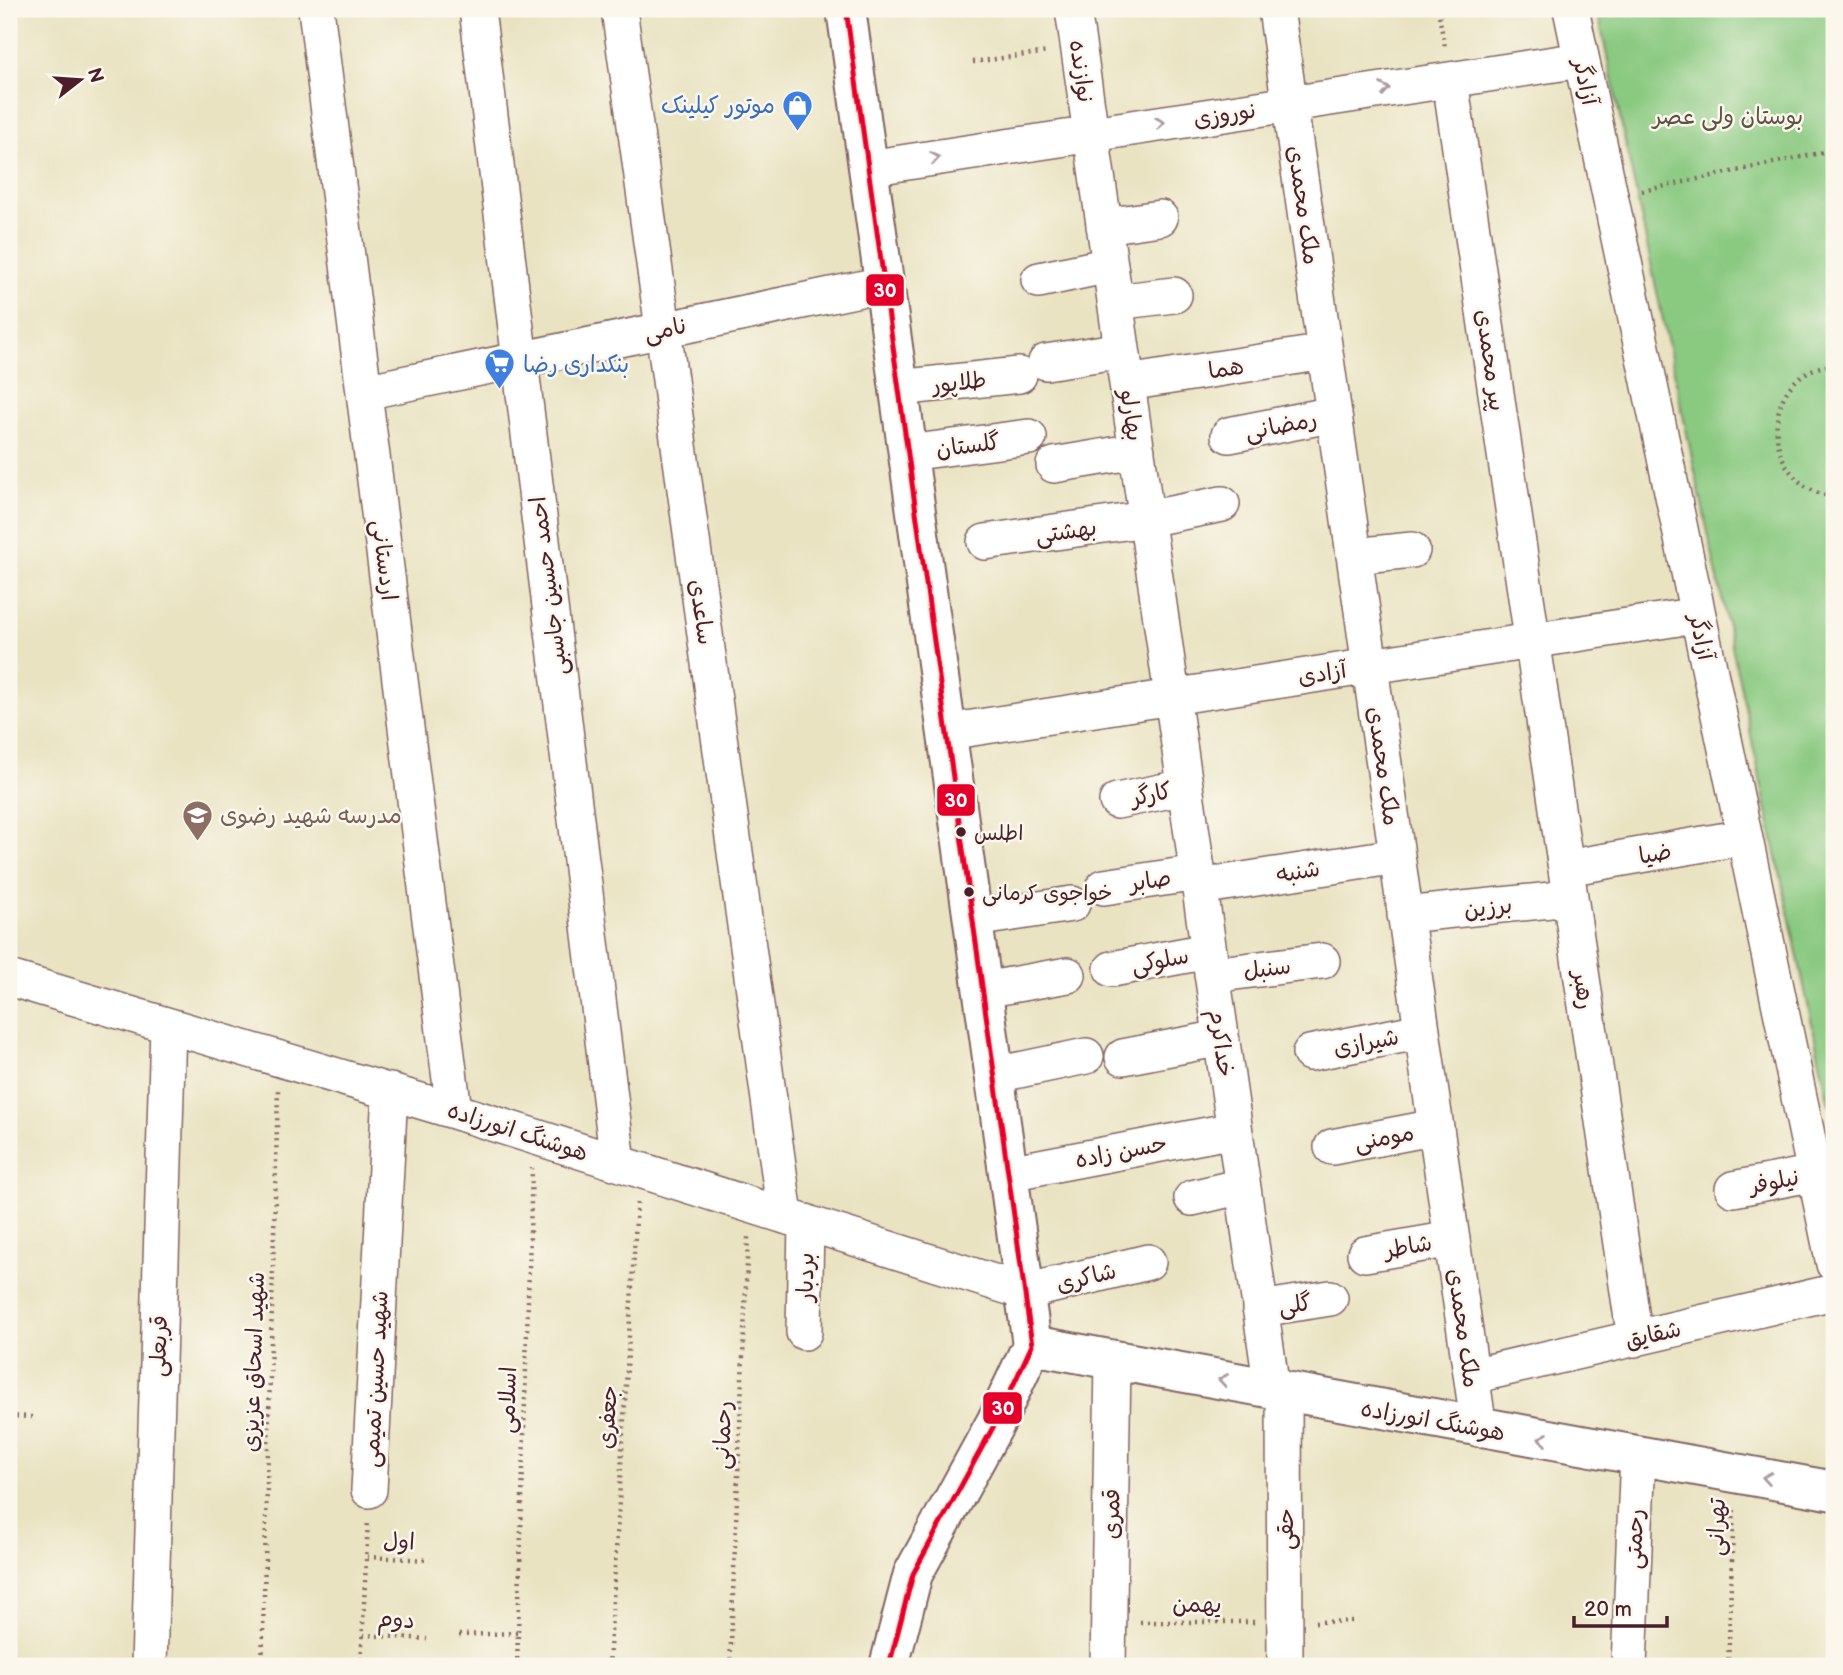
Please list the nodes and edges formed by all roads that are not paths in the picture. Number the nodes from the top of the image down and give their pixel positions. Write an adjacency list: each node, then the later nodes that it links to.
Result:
1 (316, 9): 26 (street, اردستانی)
2 (477, 9): 22 (street, احمد حسین جاسبی)
3 (620, 9): 20 (street, ساعدی)
4 (846, 9): 12 (main road)
5 (1073, 9): 11 (street, نوازنده)
6 (1276, 9): 10 (street, ملک محمدی)
7 (1571, 9): 8 (street, آزادگر)
8 (1581, 60): 9 (street, نوروزی); 38 (street, آزادگر)
9 (1450, 80): 10 (street, نوروزی, one-way to 9); 39 (street, پیر محمدی)
10 (1289, 104): 11 (street, نوروزی, one-way to 10); 21 (street, ملک محمدی)
11 (1091, 134): 12 (street, نوروزی, one-way to 11); 14 (street, بهارلو)
12 (868, 168): 17 (main road)
13 (1160, 218): 14 (street)
14 (1104, 226): 15 (street, بهارلو)
15 (1110, 265): 16 (street); 19 (street, بهارلو)
16 (1040, 280)
17 (884, 284): 20 (street, نامی); 25 (main road)
18 (1174, 295): 19 (street)
19 (1115, 302): 23 (street, بهارلو)
20 (663, 329): 22 (street, نامی); 77 (street, ساعدی)
21 (1325, 352): 23 (street, هما); 27 (street, ملک محمدی)
22 (520, 360): 26 (street, نامی); 71 (street, احمد حسین جاسبی)
23 (1125, 367): 24 (street, هما); 30 (street, بهارلو)
24 (1033, 369): 25 (street, طلاپور)
25 (898, 388): 31 (main road)
26 (364, 392): 67 (street, اردستانی)
27 (1334, 414): 28 (street, رمضانی); 37 (street, ملک محمدی)
28 (1229, 435)
29 (1029, 438): 31 (street, گلستان)
30 (1137, 451): 32 (street); 34 (street, بهارلو)
31 (908, 453): 42 (main road)
32 (1054, 465)
33 (1222, 504): 34 (street, بهشتی)
34 (1146, 519): 35 (street, بهشتی); 41 (street, بهارلو)
35 (985, 542)
36 (1412, 550): 37 (street)
37 (1354, 556): 40 (street, ملک محمدی)
38 (1698, 615): 39 (street, آزادی); 45 (street, آزادگر)
39 (1532, 641): 40 (street, آزادی); 48 (street, رهبر)
40 (1370, 666): 41 (street, آزادی); 46 (street, ملک محمدی)
41 (1172, 697): 42 (street, آزادی); 43 (street, خداکرم)
42 (947, 732): 52 (main road)
43 (1185, 787): 44 (street, کارگر); 47 (street, خداکرم)
44 (1117, 801)
45 (1744, 837): 48 (street, ضیا); 73 (street, آزادگر)
46 (1397, 856): 47 (street, شنبه); 51 (street, ملک محمدی)
47 (1198, 880): 49 (street, صابر); 54 (street, خداکرم)
48 (1568, 883): 51 (street, برزین); 87 (street, رهبر)
49 (1104, 887)
50 (1072, 904): 52 (street)
51 (1405, 915): 60 (street, ملک محمدی)
52 (973, 919): 58 (main road)
53 (1322, 961): 54 (street, سنبل)
54 (1210, 963): 55 (street, سلوکی); 61 (street, خداکرم)
55 (1112, 969)
56 (1068, 975): 58 (street)
57 (9, 978): 59 (street, هوشنگ انورزاده)
58 (982, 990): 65 (main road)
59 (168, 1026): 66 (street, هوشنگ انورزاده); 96 (street, قربعلی)
60 (1422, 1031): 62 (street, شیرازی); 68 (street, ملک محمدی)
61 (1221, 1038): 64 (street); 69 (street, خداکرم)
62 (1310, 1053)
63 (1086, 1056): 65 (street)
64 (1123, 1057)
65 (995, 1075): 72 (main road)
66 (390, 1091): 67 (street, هوشنگ انورزاده); 94 (street, شهید حسین تمیمی)
67 (454, 1111): 71 (street, هوشنگ انورزاده)
68 (1436, 1127): 70 (street, مومنی); 78 (street, ملک محمدی)
69 (1234, 1130): 72 (street, حسن زاده); 74 (street, خداکرم)
70 (1332, 1147)
71 (629, 1166): 77 (street, هوشنگ انورزاده)
72 (1008, 1173): 82 (main road)
73 (1815, 1173): 75 (street, نیلوفر); 81 (street, آزادگر)
74 (1242, 1186): 76 (street); 85 (street, خداکرم)
75 (1733, 1189)
76 (1192, 1198)
77 (796, 1219): 82 (street, هوشنگ انورزاده); 86 (street, بردبار)
78 (1452, 1239): 79 (street, شاطر); 90 (street, ملک محمدی)
79 (1365, 1254)
80 (1148, 1262): 82 (street, شاکری)
81 (1834, 1264)
82 (1025, 1292): 88 (main road)
83 (1834, 1293): 87 (street, شقایق)
84 (1330, 1298): 85 (street, گلی)
85 (1260, 1308): 91 (street, خداکرم)
86 (804, 1332)
87 (1635, 1339): 90 (street, شقایق)
88 (1032, 1345): 89 (main road, هوشنگ انورزاده); 97 (main road)
89 (1113, 1361): 91 (main road, هوشنگ انورزاده, one-way to 89); 98 (street, قمری)
90 (1472, 1376): 92 (street, ملک محمدی)
91 (1278, 1391): 92 (main road, هوشنگ انورزاده); 99 (street, حقی)
92 (1479, 1429): 93 (main road, هوشنگ انورزاده, one-way to 92)
93 (1638, 1454): 95 (main road, هوشنگ انورزاده, one-way to 93); 100 (street, رحمتی)
94 (369, 1490)
95 (1834, 1490)
96 (149, 1666)
97 (889, 1666)
98 (1108, 1666)
99 (1285, 1666)
100 (1629, 1666)

